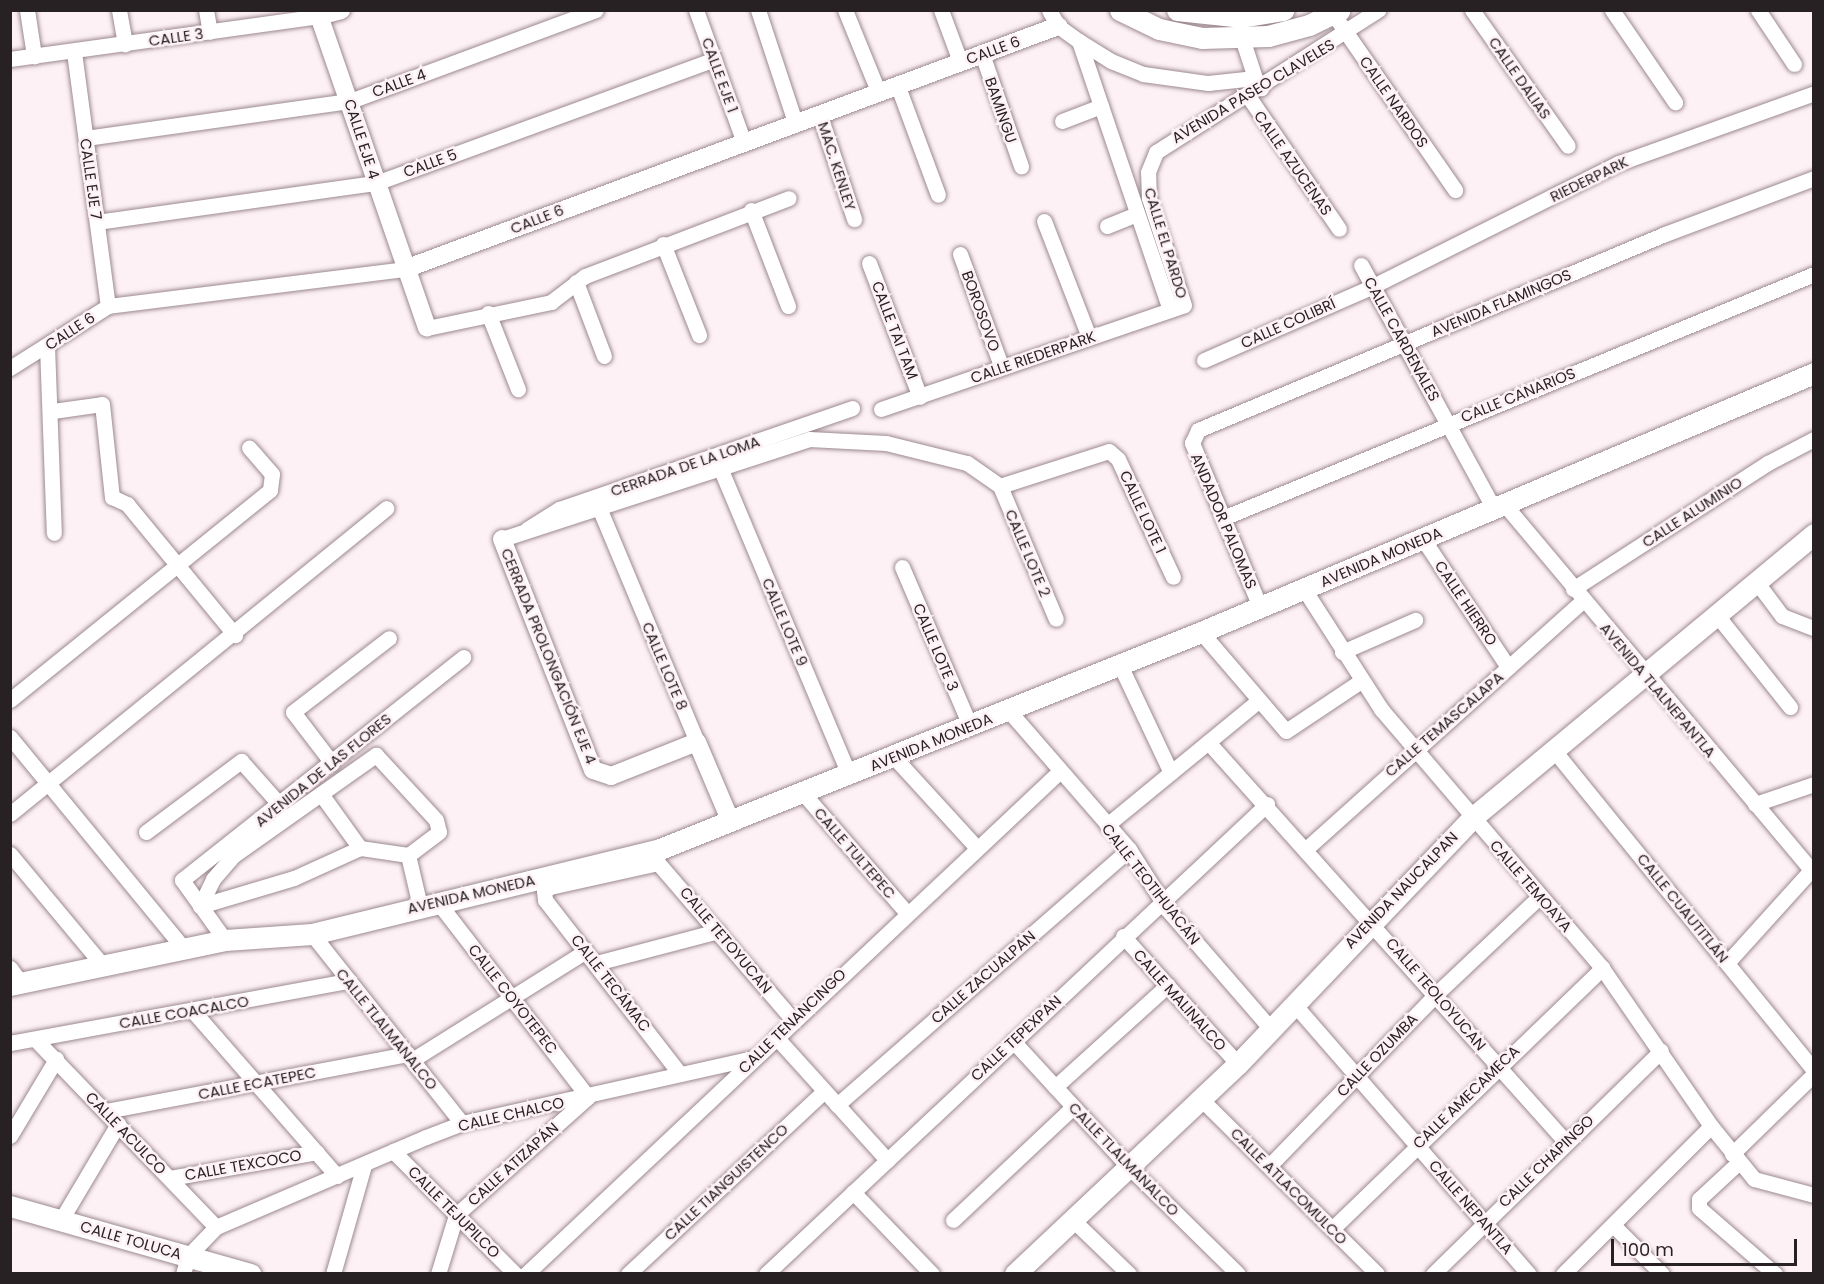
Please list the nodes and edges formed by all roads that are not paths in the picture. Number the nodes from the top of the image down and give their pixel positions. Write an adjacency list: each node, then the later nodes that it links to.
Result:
1 (27, 10): 27 (street)
2 (119, 10): 24 (street)
3 (206, 10): 20 (street)
4 (341, 10): 17 (street, CALLE 3)
5 (597, 10): 36 (street, CALLE 4)
6 (696, 10): 29 (street, CALLE EJE 1)
7 (758, 10): 41 (street)
8 (845, 10): 34 (street)
9 (941, 10): 30 (street)
10 (1120, 10): 22 (main road)
11 (1177, 10): 12 (main road)
12 (1283, 10)
13 (1378, 10): 21 (street, AVENIDA PASEO CLAVELES)
14 (1472, 10): 44 (street, CALLE DALIAS)
15 (1612, 10): 37 (street)
16 (1758, 10): 31 (street)
17 (318, 13): 20 (street, CALLE 3); 36 (street, CALLE EJE 4)
18 (1337, 13): 21 (street, CALLE NARDOS); 22 (main road)
19 (1054, 18): 23 (street); 26 (street, CALLE 6)
20 (210, 32): 24 (street, CALLE 3)
21 (1347, 33): 33 (street, AVENIDA PASEO CLAVELES); 49 (street, CALLE NARDOS)
22 (1242, 38): 33 (street, CALLE AZUCENAS)
23 (1079, 40): 33 (street); 38 (street, CALLE EL PARDO)
24 (125, 44): 25 (street, CALLE 3)
25 (74, 52): 27 (street, CALLE 3); 42 (street, CALLE EJE 7)
26 (982, 54): 30 (street, CALLE 6); 45 (street, BAMINGU)
27 (34, 56): 28 (street, CALLE 3)
28 (10, 59)
29 (714, 59): 43 (street, CALLE EJE 1); 48 (street, CALLE 5)
30 (960, 61): 32 (street, CALLE 6)
31 (1794, 64)
32 (897, 84): 34 (street, CALLE 6); 50 (street)
33 (1255, 87): 47 (street, AVENIDA PASEO CLAVELES); 58 (street, CALLE AZUCENAS)
34 (878, 91): 39 (street, CALLE 6)
35 (1814, 93): 66 (street, RIEDERPARK)
36 (350, 101): 42 (street, CALLE 4); 48 (street, CALLE EJE 4)
37 (1675, 102)
38 (1101, 106): 40 (street); 53 (street, CALLE EL PARDO)
39 (819, 113): 41 (street, CALLE 6); 54 (street, MAC. KENLEY)
40 (1062, 121)
41 (795, 122): 43 (street, CALLE 6)
42 (86, 138): 56 (street, CALLE EJE 7)
43 (743, 140): 63 (street, CALLE 6)
44 (1568, 146)
45 (1021, 166)
46 (1814, 178): 74 (street, AVENIDA FLAMINGOS)
47 (1147, 181): 69 (street, CALLE EL PARDO)
48 (376, 183): 56 (street, CALLE 5); 63 (street, CALLE EJE 4)
49 (1455, 190)
50 (938, 195)
51 (789, 198): 52 (street)
52 (751, 210): 59 (street); 68 (street)
53 (1137, 214): 57 (street); 69 (street, CALLE EL PARDO)
54 (854, 219)
55 (1044, 221): 73 (street)
56 (97, 222): 67 (street, CALLE EJE 7)
57 (1107, 226)
58 (1339, 229)
59 (663, 244): 65 (street); 72 (street)
60 (960, 254): 79 (street, BOROSOVO)
61 (869, 263): 82 (street, CALLE TAI TAM)
62 (1361, 265): 66 (street, CALLE CARDENALES)
63 (405, 269): 67 (street, CALLE 6); 71 (street)
64 (1814, 274): 86 (street, CALLE CANARIOS)
65 (576, 282): 70 (street); 76 (street)
66 (1373, 286): 74 (street, CALLE CARDENALES); 77 (street, CALLE COLIBRÍ)
67 (108, 306): 75 (street, CALLE 6)
68 (788, 306)
69 (1177, 307): 73 (street, CALLE RIEDERPARK)
70 (488, 313): 71 (street); 81 (street)
71 (427, 328)
72 (699, 335)
73 (1089, 337): 79 (street, CALLE RIEDERPARK)
74 (1404, 344): 86 (street, CALLE CARDENALES); 88 (street, AVENIDA FLAMINGOS)
75 (47, 346): 78 (street, CALLE 6); 85 (street)
76 (604, 356)
77 (1204, 360)
78 (10, 368)
79 (1002, 368): 82 (street, CALLE RIEDERPARK)
80 (1814, 373): 94 (main road, AVENIDA MONEDA)
81 (518, 389)
82 (920, 397): 84 (street, CALLE RIEDERPARK)
83 (852, 408): 87 (street, CERRADA DE LA LOMA)
84 (881, 409)
85 (53, 411): 98 (street); 103 (street)
86 (1448, 423): 94 (street, CALLE CARDENALES); 97 (street, CALLE CANARIOS)
87 (797, 428): 89 (street); 99 (street, CERRADA DE LA LOMA)
88 (1193, 435): 97 (street, ANDADOR PALOMAS)
89 (809, 439): 92 (street, CERRADA DE LA LOMA); 93 (street)
90 (1814, 439): 108 (street, CALLE ALUMINIO)
91 (249, 448): 103 (street)
92 (721, 470): 96 (street, CERRADA DE LA LOMA); 137 (street, CALLE LOTE 9)
93 (1000, 486): 105 (street, CALLE LOTE 1); 111 (street, CALLE LOTE 2)
94 (1500, 507): 102 (main road, AVENIDA MONEDA); 108 (street, AVENIDA TLALNEPANTLA)
95 (386, 508): 115 (street)
96 (600, 510): 99 (street, CERRADA DE LA LOMA); 129 (street, CALLE LOTE 8)
97 (1223, 518): 109 (street, ANDADOR PALOMAS)
98 (54, 532)
99 (522, 533): 101 (street, CERRADA DE LA LOMA)
100 (1814, 534): 106 (main road, AVENIDA NAUCALPAN)
101 (502, 539): 129 (street, CERRADA PROLONGACIÓN EJE 4)
102 (1423, 539): 107 (main road, AVENIDA MONEDA); 120 (street, CALLE HIERRO)
103 (182, 566): 115 (street); 123 (street)
104 (902, 567): 127 (street, CALLE LOTE 3)
105 (1173, 577)
106 (1755, 580): 110 (main road, AVENIDA NAUCALPAN); 113 (street)
107 (1304, 590): 109 (main road, AVENIDA MONEDA); 117 (street, CALLE TEMOAYA)
108 (1577, 595): 120 (street, CALLE TEMASCALAPA); 121 (street, AVENIDA TLALNEPANTLA)
109 (1260, 607): 114 (main road, AVENIDA MONEDA)
110 (1716, 614): 121 (main road, AVENIDA NAUCALPAN); 125 (street)
111 (1056, 620)
112 (1415, 620): 117 (street)
113 (1814, 628)
114 (1201, 633): 119 (main road, AVENIDA MONEDA); 124 (street)
115 (236, 635): 138 (street)
116 (388, 638): 134 (street)
117 (1342, 652): 122 (street, CALLE TEMOAYA)
118 (463, 657): 134 (street, AVENIDA DE LAS FLORES)
119 (1120, 665): 126 (main road, AVENIDA MONEDA); 136 (street)
120 (1508, 667): 132 (street, CALLE TEMASCALAPA)
121 (1642, 673): 131 (main road, AVENIDA NAUCALPAN); 144 (street, AVENIDA TLALNEPANTLA)
122 (1361, 681): 124 (street); 132 (street, CALLE TEMOAYA)
123 (10, 700)
124 (1257, 702): 130 (street)
125 (1790, 707)
126 (1009, 711): 127 (main road, AVENIDA MONEDA); 135 (street, CALLE TEOTIHUACÁN)
127 (970, 726): 133 (main road, AVENIDA MONEDA)
128 (10, 737): 138 (street)
129 (697, 742): 148 (street, CALLE LOTE 8)
130 (1208, 742): 136 (street); 143 (street, CALLE TEOLOYUCAN)
131 (1552, 747): 147 (main road, AVENIDA NAUCALPAN); 171 (street, CALLE CUAUTITLÁN)
132 (1415, 748): 147 (street, CALLE TEMOAYA); 153 (street, CALLE TEMASCALAPA)
133 (893, 756): 137 (main road, AVENIDA MONEDA); 152 (street)
134 (332, 763): 140 (street, AVENIDA DE LAS FLORES)
135 (1060, 771): 149 (street, CALLE TEOTIHUACÁN); 152 (street, CALLE TENANCINGO)
136 (1171, 773): 149 (street)
137 (849, 775): 141 (main road, AVENIDA MONEDA)
138 (49, 782): 146 (street); 169 (street)
139 (1814, 784): 144 (street)
140 (299, 790): 142 (street); 145 (street, AVENIDA DE LAS FLORES)
141 (803, 793): 148 (main road, AVENIDA MONEDA); 163 (street, CALLE TULTEPEC)
142 (315, 798): 151 (street); 156 (street); 162 (street)
143 (1267, 804): 153 (street, CALLE TEOLOYUCAN); 160 (street, CALLE TEPEXPAN)
144 (1755, 804): 158 (street, AVENIDA TLALNEPANTLA)
145 (280, 806): 150 (street); 162 (street, AVENIDA DE LAS FLORES)
146 (10, 814)
147 (1472, 818): 159 (street, CALLE TEMOAYA); 164 (main road, AVENIDA NAUCALPAN)
148 (731, 822): 161 (main road, AVENIDA MONEDA)
149 (1107, 825): 154 (street, CALLE TEOTIHUACÁN)
150 (146, 832)
151 (360, 848): 156 (street); 162 (street)
152 (977, 848): 163 (street, CALLE TENANCINGO)
153 (1307, 848): 164 (street, CALLE TEOLOYUCAN)
154 (1129, 849): 160 (street, CALLE TEOTIHUACÁN); 201 (street, CALLE ZACUALPAN)
155 (10, 854): 172 (street)
156 (408, 855): 161 (street)
157 (658, 863): 165 (street, CALLE TETOYUCAN); 170 (street, CALLE TECÁMAC)
158 (1812, 871): 171 (street)
159 (1540, 896): 173 (street, CALLE TEMOAYA); 177 (street, CALLE OZUMBA)
160 (1163, 900): 167 (street, CALLE TEPEXPAN); 182 (street, CALLE TEOTIHUACÁN)
161 (429, 904): 166 (main road, AVENIDA MONEDA); 178 (street, CALLE COYOTEPEC)
162 (200, 906): 168 (street)
163 (907, 913): 181 (street, CALLE TENANCINGO)
164 (1370, 920): 177 (street, CALLE TEOLOYUCAN); 179 (main road, AVENIDA NAUCALPAN)
165 (718, 931): 170 (street, CALLE ECATEPEC); 181 (street, CALLE TETOYUCAN)
166 (312, 934): 168 (main road, AVENIDA MONEDA); 175 (street, CALLE TLALMANALCO)
167 (1123, 936): 176 (street, CALLE MALINALCO); 185 (street, CALLE TEPEXPAN)
168 (225, 940): 169 (main road, AVENIDA MONEDA)
169 (184, 949): 172 (main road, AVENIDA MONEDA)
170 (591, 957): 178 (street, CALLE ECATEPEC); 194 (street, CALLE TECÁMAC)
171 (1727, 963): 193 (street, CALLE CUAUTITLÁN)
172 (104, 967): 174 (main road, AVENIDA MONEDA)
173 (1602, 968): 187 (street, CALLE TEMOAYA); 192 (street, CALLE AMECAMECA)
174 (14, 979)
175 (349, 981): 180 (street, CALLE COACALCO); 188 (street, CALLE TLALMANALCO)
176 (1168, 985): 191 (street, CALLE MALINALCO); 197 (street)
177 (1436, 994): 192 (street, CALLE TEOLOYUCAN); 195 (street, CALLE OZUMBA)
178 (513, 998): 188 (street, CALLE ECATEPEC); 199 (street, CALLE COYOTEPEC)
179 (1294, 1004): 182 (main road, AVENIDA NAUCALPAN); 195 (street, CALLE NEPANTLA)
180 (194, 1011): 184 (street, CALLE COACALCO); 196 (street)
181 (792, 1019): 183 (street, CALLE TENANCINGO)
182 (1271, 1029): 191 (main road, AVENIDA NAUCALPAN)
183 (776, 1037): 189 (street, CALLE TENANCINGO); 198 (street)
184 (35, 1039): 186 (street, CALLE COACALCO); 190 (street, CALLE ACULCO)
185 (1013, 1041): 197 (street, CALLE TLALMANALCO); 213 (street, CALLE TEPEXPAN)
186 (13, 1044)
187 (1661, 1051): 206 (street, CALLE TEMOAYA); 208 (street, CALLE CHAPINGO)
188 (410, 1057): 196 (street, CALLE ECATEPEC); 204 (street, CALLE TLALMANALCO)
189 (754, 1058): 194 (street, CALLE CHALCO); 235 (street, CALLE TENANCINGO)
190 (56, 1059): 203 (street, CALLE ACULCO); 207 (street)
191 (1238, 1065): 200 (main road, AVENIDA NAUCALPAN)
192 (1498, 1066): 208 (street, CALLE TEOLOYUCAN); 209 (street, CALLE AMECAMECA)
193 (1814, 1072): 212 (street)
194 (680, 1074): 199 (street, CALLE CHALCO)
195 (1358, 1076): 209 (street, CALLE NEPANTLA); 215 (street, CALLE OZUMBA)
196 (257, 1083): 203 (street, CALLE ECATEPEC); 211 (street)
197 (1055, 1087): 202 (street, CALLE TLALMANALCO)
198 (824, 1091): 201 (street); 236 (street, CALLE TIANGUISTENCO)
199 (588, 1097): 204 (street, CALLE CHALCO); 222 (street, CALLE ATIZAPÁN)
200 (1201, 1099): 215 (street, CALLE ATLACOMULCO); 216 (main road, AVENIDA NAUCALPAN)
201 (837, 1105): 213 (street)
202 (1073, 1107): 216 (street, CALLE TLALMANALCO); 224 (street)
203 (106, 1111): 205 (street, CALLE ACULCO)
204 (462, 1123): 210 (street, CALLE CHALCO)
205 (118, 1125): 218 (street, CALLE ACULCO); 223 (street)
206 (1711, 1126): 212 (street, CALLE TEMOAYA); 227 (street)
207 (10, 1136)
208 (1565, 1141): 226 (street, CALLE CHAPINGO)
209 (1417, 1145): 226 (street, CALLE NEPANTLA); 229 (street, CALLE AMECAMECA)
210 (393, 1151): 214 (street, CALLE CHALCO); 222 (street, CALLE TEJUPILCO)
211 (317, 1152): 217 (street); 218 (street, CALLE TEXCOCO)
212 (1736, 1158): 220 (street, CALLE TEMOAYA); 247 (street)
213 (887, 1160): 219 (street, CALLE TEPEXPAN)
214 (364, 1165): 217 (street, CALLE CHALCO); 232 (street)
215 (1269, 1166): 229 (street, CALLE ATLACOMULCO)
216 (1128, 1167): 225 (main road, AVENIDA NAUCALPAN); 241 (street, CALLE TLALMANALCO)
217 (337, 1176): 228 (street, CALLE CHALCO)
218 (170, 1179): 228 (street, CALLE ACULCO)
219 (853, 1192): 237 (street, CALLE TEPEXPAN); 238 (street)
220 (1814, 1195)
221 (10, 1206): 223 (main road, CALLE TOLUCA)
222 (456, 1215): 233 (street, CALLE ATIZAPÁN); 234 (street, CALLE TEJUPILCO)
223 (61, 1220): 230 (main road, CALLE TOLUCA)
224 (953, 1220)
225 (1073, 1221): 239 (main road, AVENIDA NAUCALPAN); 240 (street)
226 (1484, 1221): 243 (street, CALLE CHAPINGO); 244 (street, CALLE NEPANTLA)
227 (1613, 1225): 245 (street); 246 (street)
228 (216, 1227): 230 (street, CALLE CHALCO)
229 (1332, 1229): 242 (street, CALLE ATLACOMULCO)
230 (185, 1265): 231 (main road, CALLE TOLUCA)
231 (251, 1274)
232 (333, 1274)
233 (438, 1274)
234 (515, 1274)
235 (526, 1274)
236 (628, 1274)
237 (766, 1274)
238 (932, 1274)
239 (1015, 1274)
240 (1129, 1274)
241 (1238, 1274)
242 (1377, 1274)
243 (1433, 1274)
244 (1529, 1274)
245 (1563, 1274)
246 (1662, 1274)
247 (1775, 1274)

